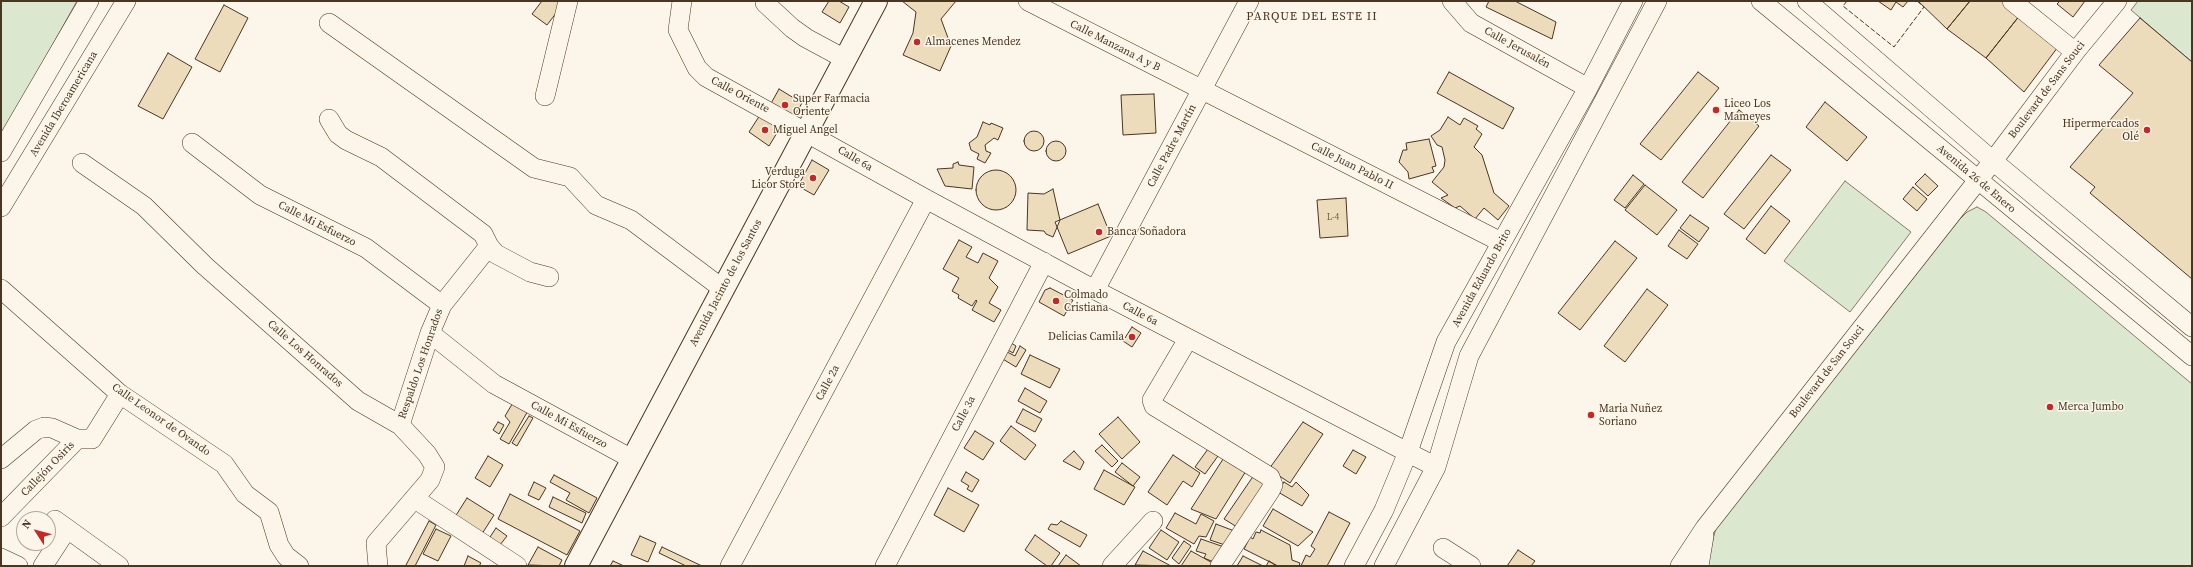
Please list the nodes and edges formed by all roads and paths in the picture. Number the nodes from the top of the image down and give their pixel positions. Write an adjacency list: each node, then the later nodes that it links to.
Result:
1 (89, 1): 25 (street)
2 (126, 1): 30 (street, Avenida Iberoamericana)
3 (568, 1): 21 (street)
4 (682, 1): 23 (street, Calle Oriente)
5 (876, 1): 18 (main road, Avenida Jacinto de los Santos)
6 (1028, 1): 20 (street, Calle Manzana A y B)
7 (1249, 1): 20 (street, Calle Padre Martín)
8 (1452, 1): 19 (street, Calle Jerusalén)
9 (1634, 1): 19 (street, Avenida Eduardo Brito)
10 (1657, 1): 49 (street)
11 (1761, 1): 28 (street, Avenida 26 de Enero)
12 (1807, 1): 26 (street)
13 (2012, 1): 17 (street)
14 (2117, 1): 17 (street, Boulevard de Sans Souci)
15 (765, 3): 18 (street)
16 (329, 23): 36 (street)
17 (2075, 52): 26 (street, Boulevard de Sans Souci)
18 (845, 59): 23 (main road, Avenida Jacinto de los Santos)
19 (1588, 88): 31 (street, Avenida Eduardo Brito)
20 (1202, 91): 31 (street, Calle Juan Pablo II); 37 (street, Calle Padre Martín)
21 (544, 96)
22 (330, 119): 32 (street)
23 (806, 131): 29 (street, Calle 6a); 36 (main road, Avenida Jacinto de los Santos)
24 (192, 143): 38 (street, Calle Mi Esfuerzo)
25 (1, 152)
26 (1993, 161): 28 (street, Boulevard de Sans Souci); 39 (street)
27 (82, 163): 44 (street, Calle Los Honrados)
28 (1977, 181): 42 (street, Avenida 26 de Enero); 53 (street, Boulevard de San Souci)
29 (926, 199): 33 (street, Calle 6a); 63 (street, Calle 2a)
30 (1, 207)
31 (1501, 242): 46 (street, Avenida Eduardo Brito)
32 (489, 246): 34 (street); 38 (street, Respaldo Los Honrados)
33 (1044, 262): 37 (street, Calle 6a); 64 (street, Calle 3a)
34 (549, 277)
35 (1, 289): 43 (street, Calle Leonor de Ovando)
36 (723, 289): 48 (main road, Avenida Jacinto de los Santos)
37 (1095, 290): 41 (street, Calle 6a)
38 (442, 305): 40 (street, Respaldo Los Honrados)
39 (2192, 327)
40 (430, 333): 44 (street, Respaldo Los Honrados); 48 (street, Calle Mi Esfuerzo)
41 (1188, 339): 46 (street, Calle 6a); 66 (street)
42 (2192, 356)
43 (120, 394): 45 (street); 56 (street, Calle Leonor de Ovando)
44 (400, 425): 50 (street, Calle Los Honrados)
45 (77, 439): 47 (street); 51 (street, Callejón Osiris)
46 (1408, 452): 49 (street, Calle 6a); 67 (street, Avenida Eduardo Brito)
47 (1, 458)
48 (632, 460): 62 (main road, Avenida Jacinto de los Santos)
49 (1436, 467): 68 (street)
50 (415, 499): 60 (street, Calle Los Honrados); 61 (street)
51 (1, 517)
52 (1153, 521): 65 (street)
53 (1705, 528): 70 (street, Boulevard de San Souci); 71 (street)
54 (1443, 548): 69 (street)
55 (1, 558): 57 (street)
56 (290, 563)
57 (18, 566)
58 (43, 566): 59 (street)
59 (119, 566)
60 (378, 566)
61 (517, 566)
62 (576, 566)
63 (730, 566)
64 (884, 566)
65 (1112, 566)
66 (1220, 566)
67 (1354, 566)
68 (1384, 566)
69 (1471, 566)
70 (1680, 566)
71 (1699, 566)

